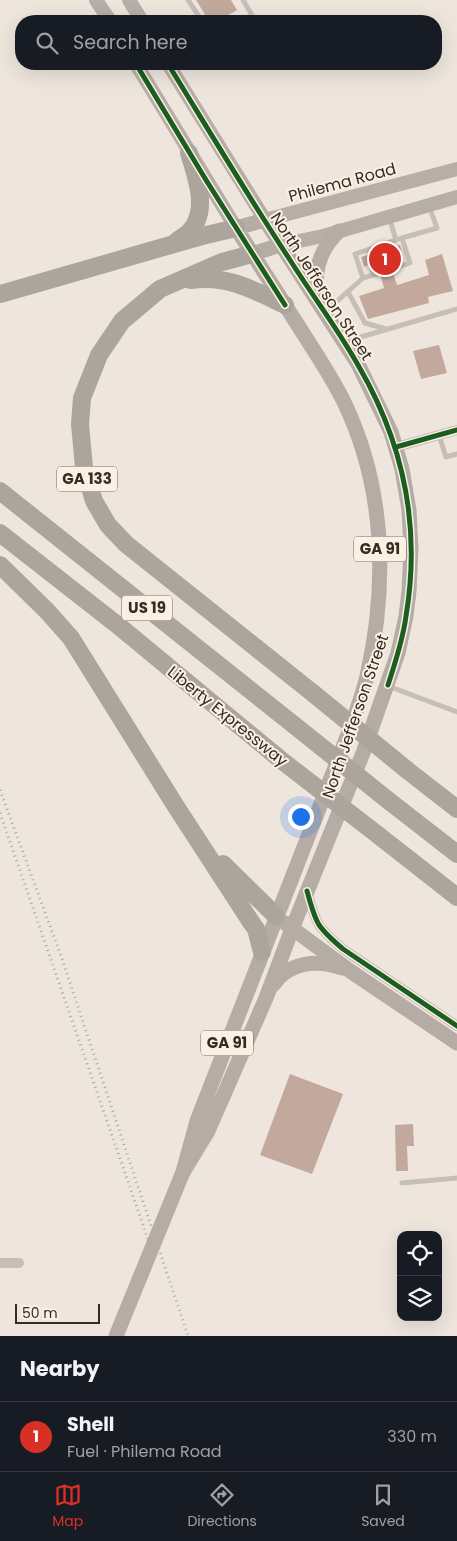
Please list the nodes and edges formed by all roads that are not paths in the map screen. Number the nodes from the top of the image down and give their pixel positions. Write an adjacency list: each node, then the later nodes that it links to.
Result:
1 (96, 0): 5 (main road)
2 (129, 0): 6 (main road)
3 (188, 0): 7 (lane)
4 (243, 0): 8 (lane)
5 (106, 15)
6 (138, 15)
7 (198, 15)
8 (252, 15)
9 (140, 70): 11 (main road)
10 (172, 70): 16 (main road, North Jefferson Street)
11 (189, 153): 17 (main road); 21 (highway)
12 (457, 169): 16 (main road, Philema Road)
13 (457, 197): 14 (main road)
14 (429, 205): 15 (main road); 19 (lane)
15 (388, 217): 18 (main road); 20 (lane)
16 (265, 220): 17 (main road, Philema Road); 22 (main road, North Jefferson Street)
17 (236, 228): 21 (highway); 23 (main road, GA 91)
18 (339, 231): 22 (main road); 31 (main road)
19 (402, 238): 20 (lane); 24 (lane)
20 (393, 243): 26 (lane)
21 (172, 245): 29 (highway)
22 (280, 245): 23 (main road, GA 133); 31 (main road, North Jefferson Street)
23 (252, 254): 27 (highway, GA 133); 30 (main road, GA 91)
24 (395, 259)
25 (371, 265): 26 (lane)
26 (363, 278): 28 (lane)
27 (174, 283): 30 (highway); 44 (highway, GA 133, bridge)
28 (348, 292): 31 (lane); 33 (lane)
29 (0, 294)
30 (285, 305): 49 (main road, North Jefferson Street / GA 91)
31 (323, 310): 34 (main road, North Jefferson Street / GA 91)
32 (457, 310): 33 (lane)
33 (388, 329): 34 (lane)
34 (344, 342): 37 (main road, North Jefferson Street / GA 91)
35 (457, 430): 36 (street)
36 (438, 435): 37 (street); 38 (lane)
37 (396, 447): 42 (main road, North Jefferson Street / GA 91)
38 (457, 454)
39 (0, 491): 46 (highway, Liberty Expressway / US 19, bridge)
40 (0, 533): 48 (highway, Liberty Expressway / US 19, bridge)
41 (0, 565): 45 (highway)
42 (388, 685): 43 (lane); 47 (main road, North Jefferson Street / GA 91)
43 (457, 712)
44 (457, 809)
45 (202, 845): 49 (highway); 51 (highway)
46 (457, 854)
47 (307, 891): 50 (main road, North Jefferson Street / GA 91); 54 (street)
48 (457, 897)
49 (276, 916): 50 (main road); 51 (main road, North Jefferson Street / GA 91)
50 (292, 929): 52 (main road); 53 (main road, North Jefferson Street / GA 91)
51 (262, 952): 56 (main road, North Jefferson Street / GA 91)
52 (350, 971): 53 (main road); 55 (main road)
53 (266, 998): 56 (main road, North Jefferson Street / GA 91)
54 (457, 1026)
55 (457, 1042)
56 (184, 1172): 61 (main road, North Jefferson Street / GA 91, bridge)
57 (457, 1178): 58 (lane)
58 (402, 1183)
59 (0, 1263): 60 (street)
60 (19, 1263)
61 (116, 1336)

